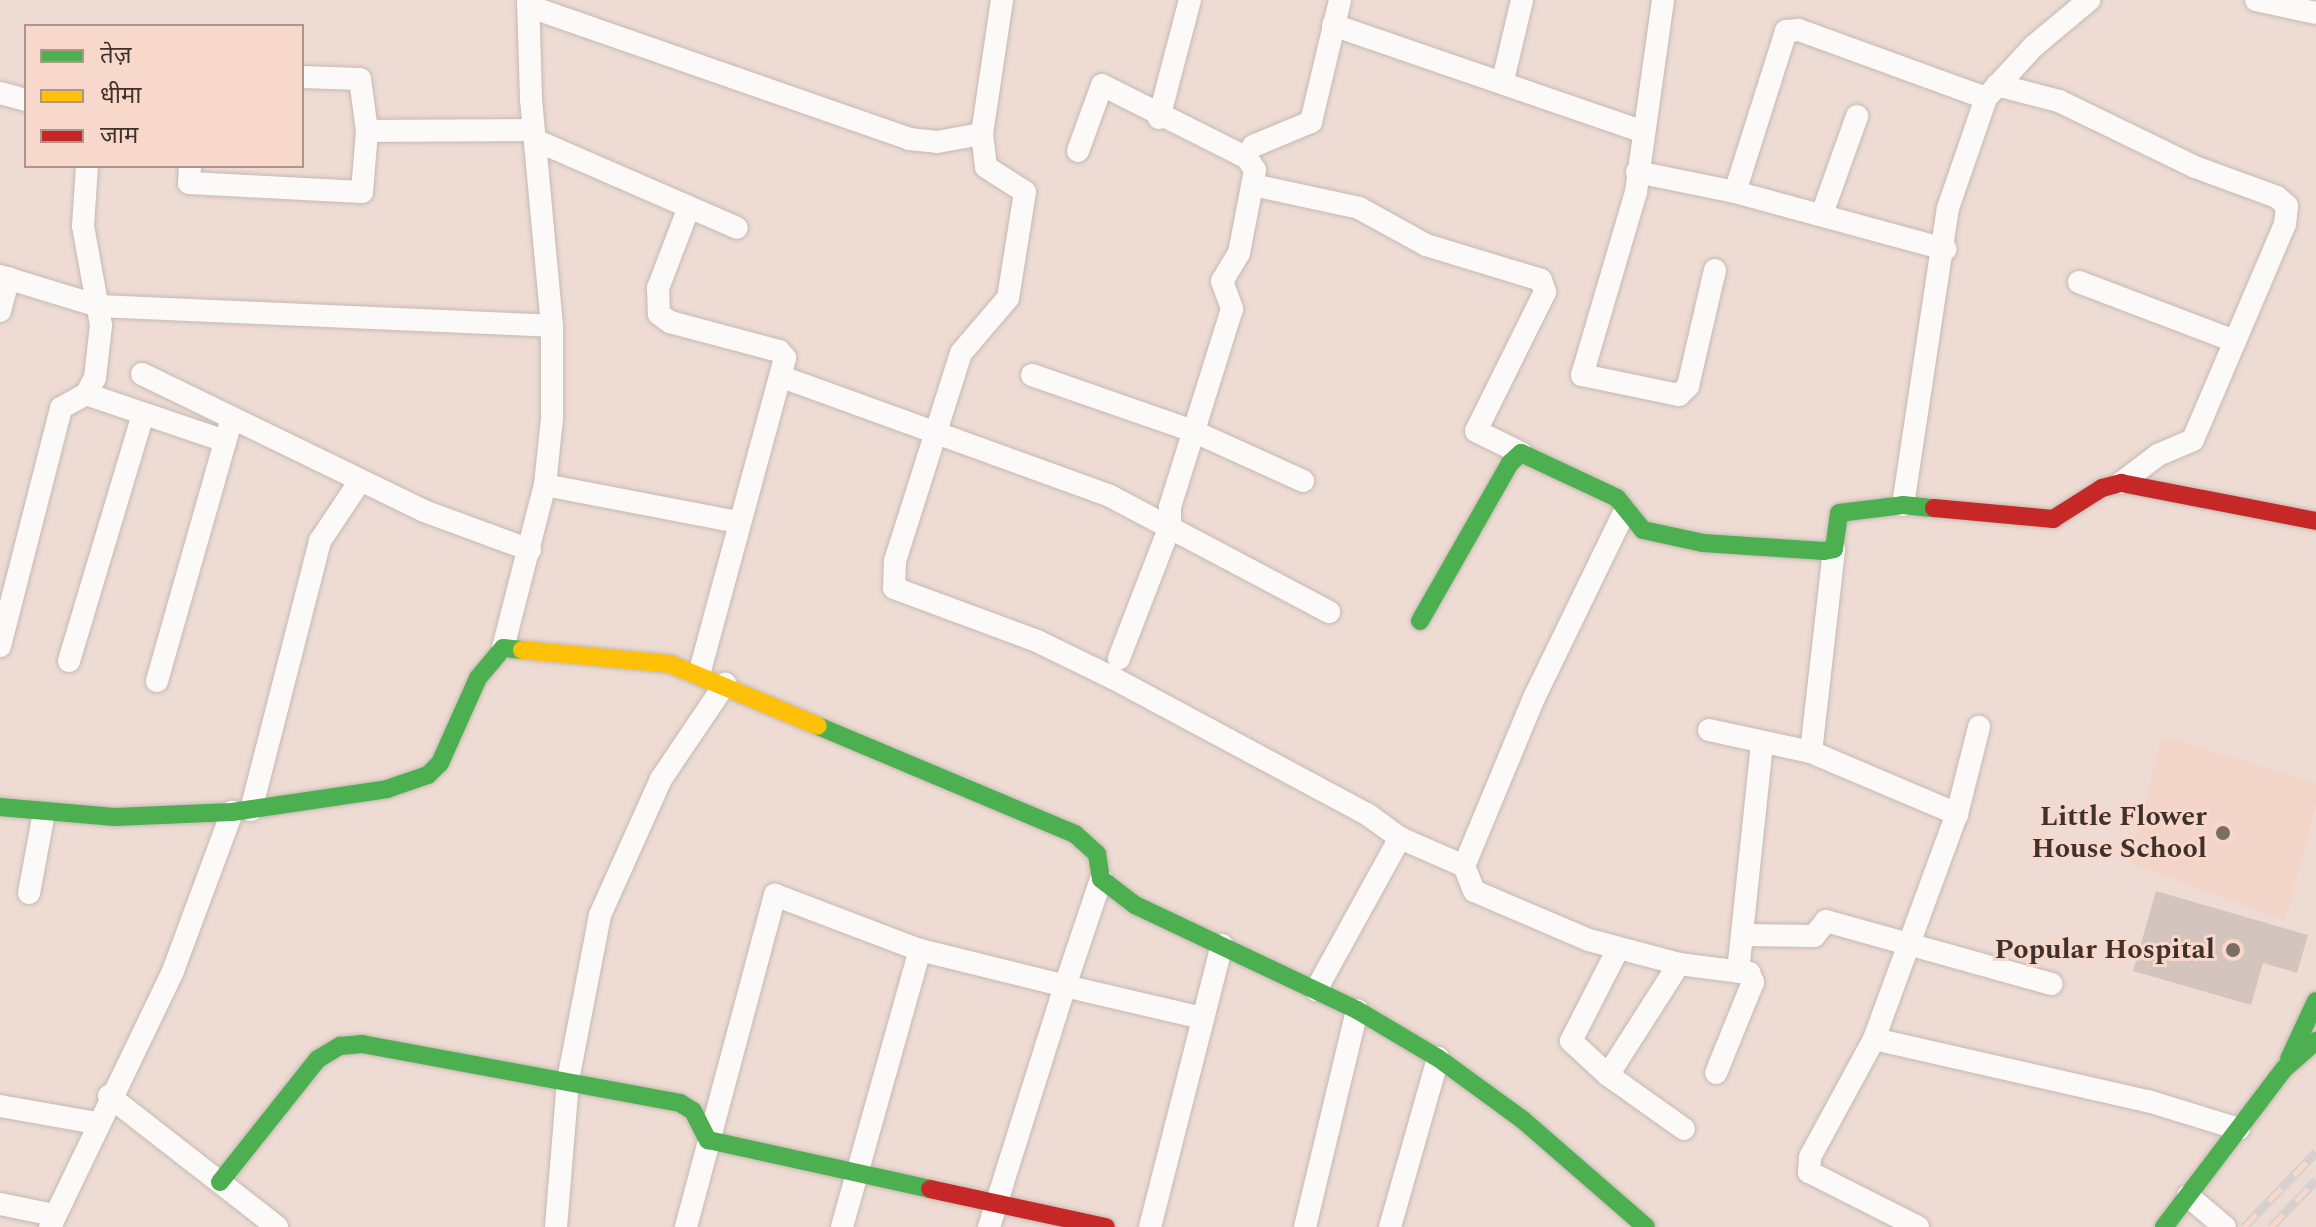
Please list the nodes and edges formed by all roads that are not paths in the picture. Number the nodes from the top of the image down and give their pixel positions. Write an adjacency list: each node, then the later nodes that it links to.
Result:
1 (1002, 0): 20 (street)
2 (1190, 0): 17 (street)
3 (1340, 0): 10 (street)
4 (1522, 0): 12 (street)
5 (1663, 0): 19 (street)
6 (2089, 0): 13 (street)
7 (2256, 0): 9 (street)
8 (528, 3): 20 (street); 21 (street)
9 (2316, 13)
10 (1333, 25): 12 (street); 22 (street)
11 (304, 77): 18 (street)
12 (1503, 80): 19 (street)
13 (1991, 91): 28 (street); 32 (street); 39 (street)
14 (0, 93): 15 (street)
15 (24, 99)
16 (1857, 116): 30 (street)
17 (1159, 118): 23 (street); 27 (street)
18 (367, 131): 21 (street); 25 (street)
19 (1641, 131): 26 (street)
20 (982, 134): 46 (street)
21 (534, 135): 29 (street); 38 (street)
22 (1253, 146)
23 (1078, 151)
24 (87, 168): 36 (street)
25 (190, 168)
26 (1637, 172): 28 (street); 33 (street)
27 (1253, 185): 47 (street); 49 (street)
28 (1735, 192): 30 (street)
29 (689, 207): 31 (street); 42 (street)
30 (1822, 214): 32 (street)
31 (737, 228)
32 (1945, 249): 54 (street)
33 (1715, 270)
34 (4, 277): 36 (street); 37 (street)
35 (2079, 282): 39 (street)
36 (98, 306): 38 (street); 43 (street)
37 (0, 311)
38 (552, 326): 53 (street)
39 (2234, 341): 52 (street)
40 (142, 374): 45 (street)
41 (1032, 375): 47 (street)
42 (782, 377): 46 (street); 57 (street)
43 (86, 394): 44 (street); 61 (street)
44 (143, 414): 48 (street); 67 (street)
45 (232, 418): 48 (street); 50 (street)
46 (933, 429): 58 (street); 79 (street)
47 (1193, 431): 51 (street); 58 (street)
48 (225, 441): 69 (street)
49 (1521, 453): 55 (street); 63 (street)
50 (360, 481): 60 (street); 76 (street)
51 (1303, 481)
52 (2121, 483): 54 (street); 56 (street)
53 (545, 485): 57 (street); 60 (street)
54 (1903, 505): 59 (street)
55 (1625, 511): 59 (street); 80 (street)
56 (2316, 521)
57 (737, 522): 68 (street)
58 (1170, 526): 62 (street); 66 (street)
59 (1834, 549): 74 (street)
60 (530, 550): 65 (street)
61 (7, 586): 64 (street)
62 (1329, 612)
63 (1420, 621)
64 (0, 646)
65 (503, 648): 68 (street); 76 (street)
66 (1119, 658)
67 (69, 661)
68 (699, 674): 70 (street)
69 (157, 681)
70 (725, 684): 81 (street); 102 (street)
71 (1979, 727): 78 (street)
72 (1709, 730): 73 (street)
73 (1762, 742): 74 (street); 83 (street)
74 (1811, 752): 78 (street)
75 (0, 807): 77 (street)
76 (242, 811): 77 (street); 103 (street)
77 (44, 813): 82 (street)
78 (1957, 814): 84 (street)
79 (1400, 838): 80 (street); 92 (street)
80 (1464, 866): 86 (street)
81 (1101, 879): 85 (street); 91 (street)
82 (29, 893)
83 (1743, 935): 84 (street); 89 (street)
84 (1906, 944): 90 (street); 96 (street)
85 (1222, 945): 92 (street); 95 (street)
86 (1618, 949): 88 (street); 101 (street)
87 (920, 950): 91 (street); 108 (street); 109 (street)
88 (1679, 964): 89 (street); 101 (street)
89 (1738, 972): 100 (street)
90 (2051, 984)
91 (1065, 986): 95 (street); 112 (street)
92 (1316, 990): 94 (street)
93 (2316, 1001): 99 (street)
94 (1357, 1010): 98 (street); 122 (street)
95 (1203, 1018): 121 (street)
96 (1874, 1039): 107 (street); 125 (street)
97 (2316, 1041): 99 (street)
98 (1438, 1058): 123 (street); 124 (street)
99 (2284, 1069): 107 (street)
100 (1716, 1073)
101 (1608, 1075): 106 (street)
102 (568, 1080): 108 (street); 110 (street); 116 (street)
103 (109, 1096): 105 (street); 110 (street)
104 (0, 1106): 105 (street)
105 (96, 1123): 114 (street)
106 (1684, 1129)
107 (2239, 1129): 111 (street)
108 (708, 1140): 109 (street); 117 (street)
109 (855, 1171): 112 (street); 118 (street)
110 (220, 1182): 115 (street)
111 (2188, 1196): 126 (street); 127 (street)
112 (995, 1201): 119 (street); 120 (street)
113 (0, 1204): 114 (street)
114 (52, 1221)
115 (277, 1227)
116 (556, 1227)
117 (686, 1227)
118 (842, 1227)
119 (989, 1227)
120 (1106, 1227)
121 (1150, 1227)
122 (1305, 1227)
123 (1390, 1227)
124 (1646, 1227)
125 (1918, 1227)
126 (2164, 1227)
127 (2225, 1227)

